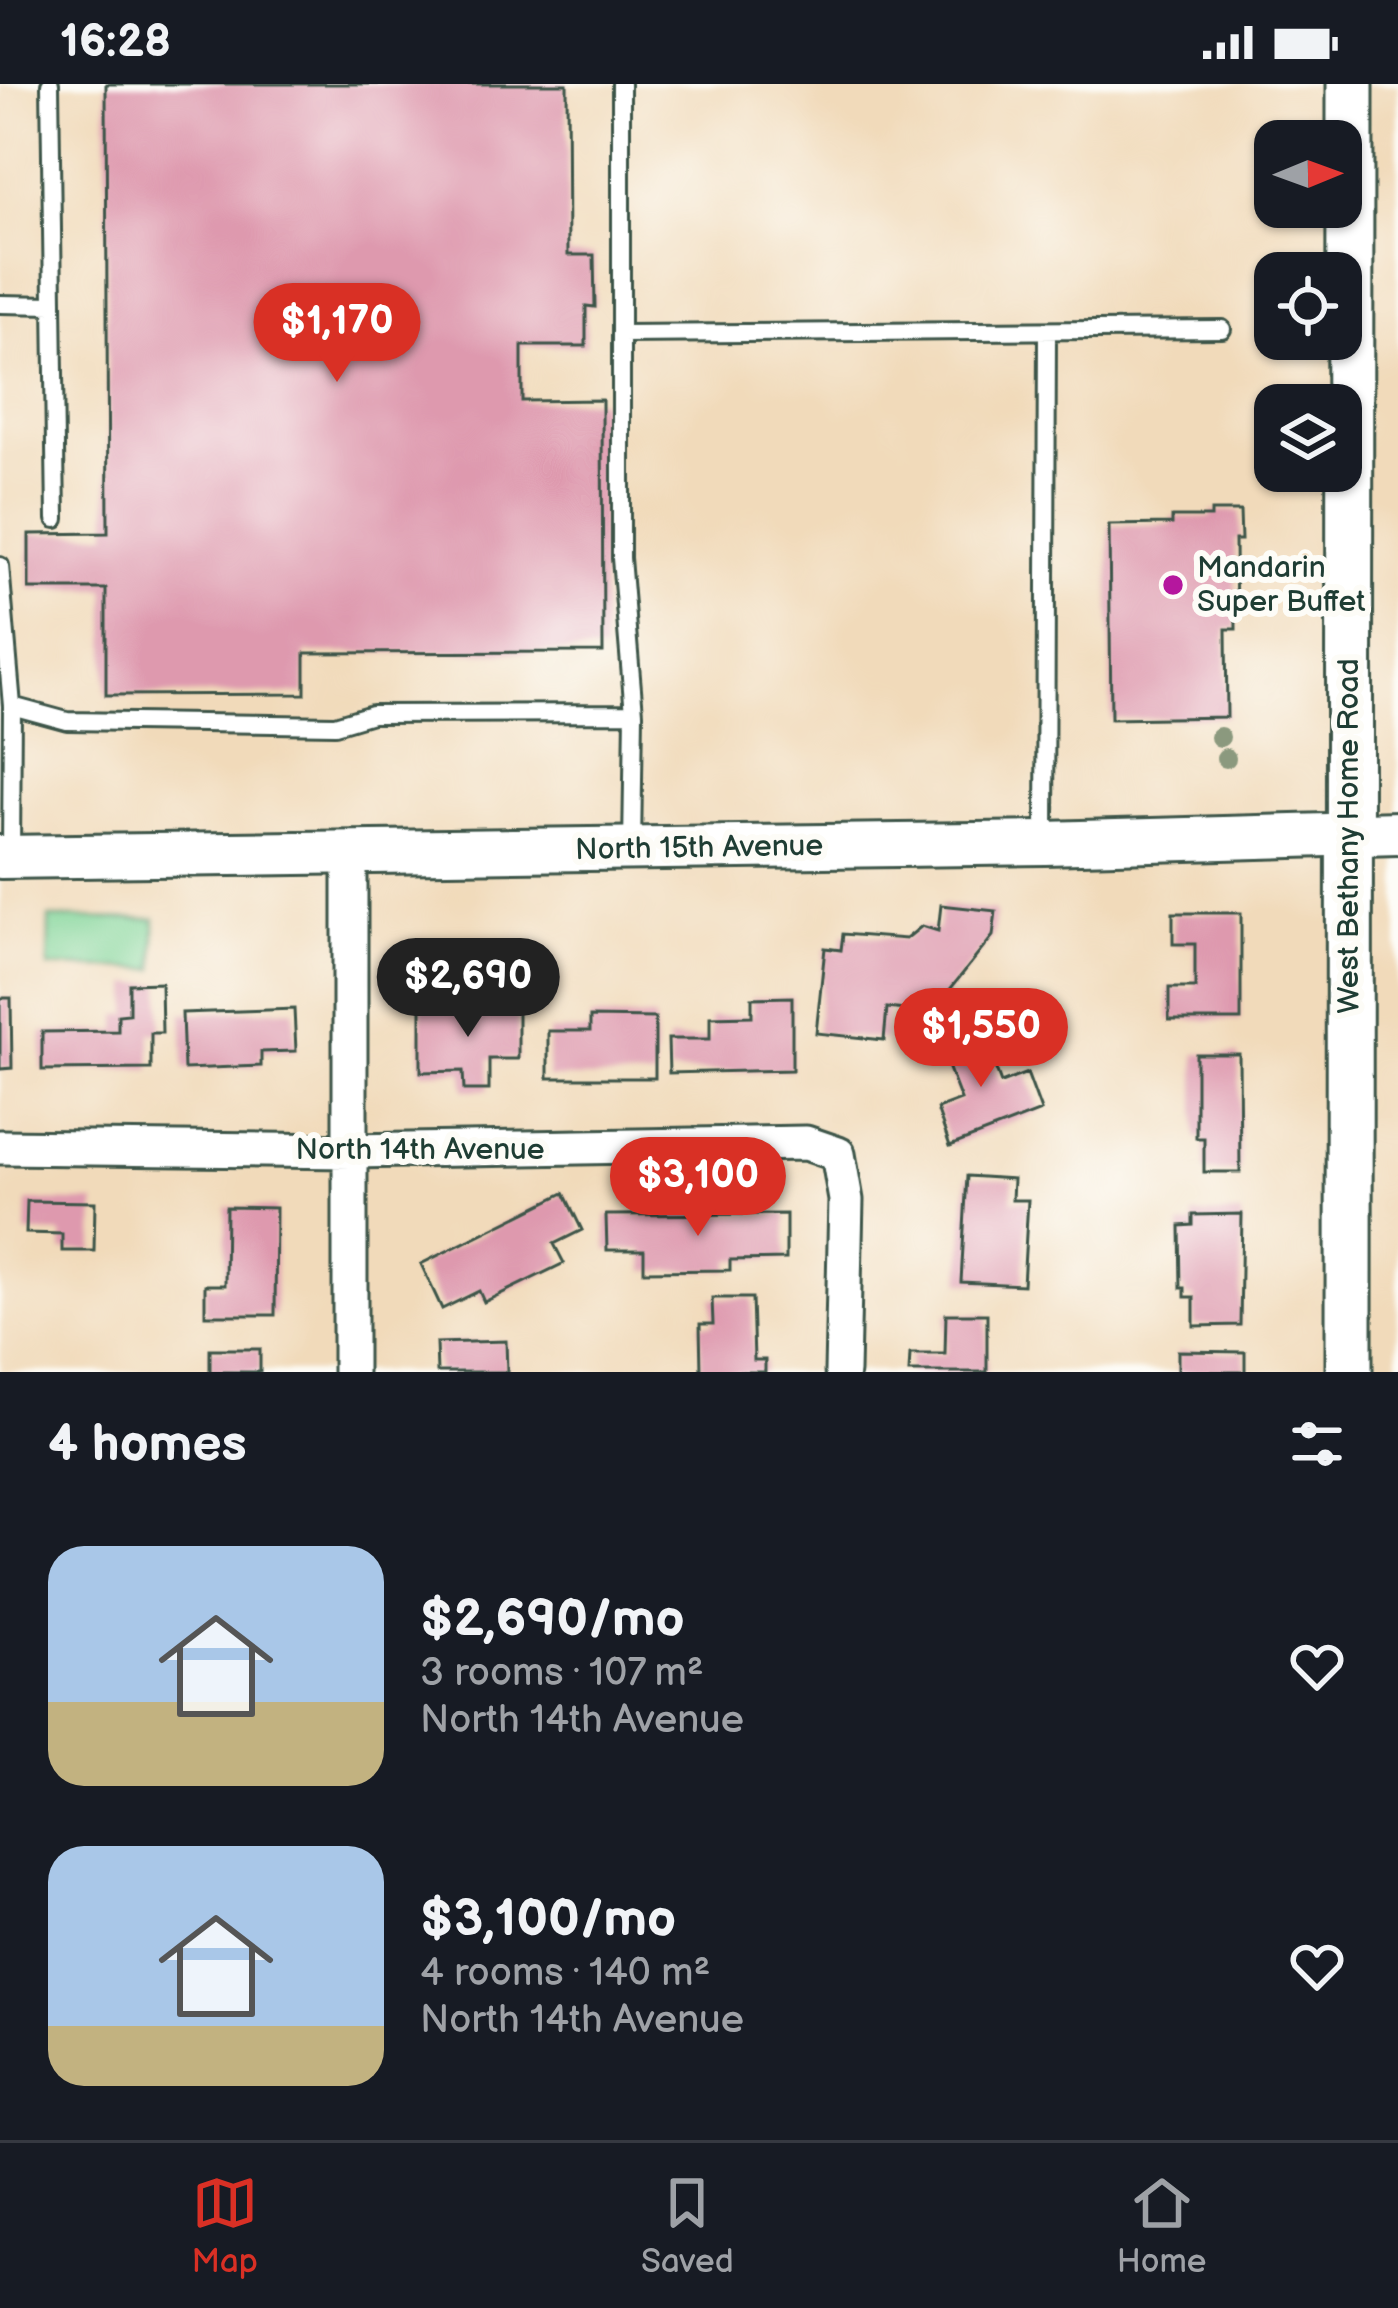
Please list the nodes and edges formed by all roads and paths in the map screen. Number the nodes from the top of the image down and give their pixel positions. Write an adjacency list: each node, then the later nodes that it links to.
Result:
1 (50, 84): 5 (lane)
2 (621, 84): 8 (lane)
3 (1350, 84): 13 (main road, West Bethany Home Road)
4 (0, 304): 5 (lane)
5 (52, 304): 9 (lane)
6 (1222, 329): 7 (lane)
7 (1047, 331): 8 (lane); 15 (lane)
8 (621, 334): 12 (lane)
9 (56, 519)
10 (0, 566): 11 (lane)
11 (13, 706): 12 (lane); 18 (lane)
12 (634, 713): 16 (lane)
13 (1349, 833): 14 (street, North 15th Avenue); 15 (street, North 15th Avenue); 23 (main road, West Bethany Home Road)
14 (1398, 833)
15 (1045, 843): 16 (street, North 15th Avenue)
16 (632, 849): 17 (street, North 15th Avenue)
17 (350, 854): 18 (street, North 15th Avenue); 20 (street)
18 (5, 857)
19 (0, 1147): 20 (street, North 14th Avenue)
20 (351, 1151): 21 (street); 22 (street, North 14th Avenue)
21 (350, 1372)
22 (842, 1372)
23 (1348, 1372)

